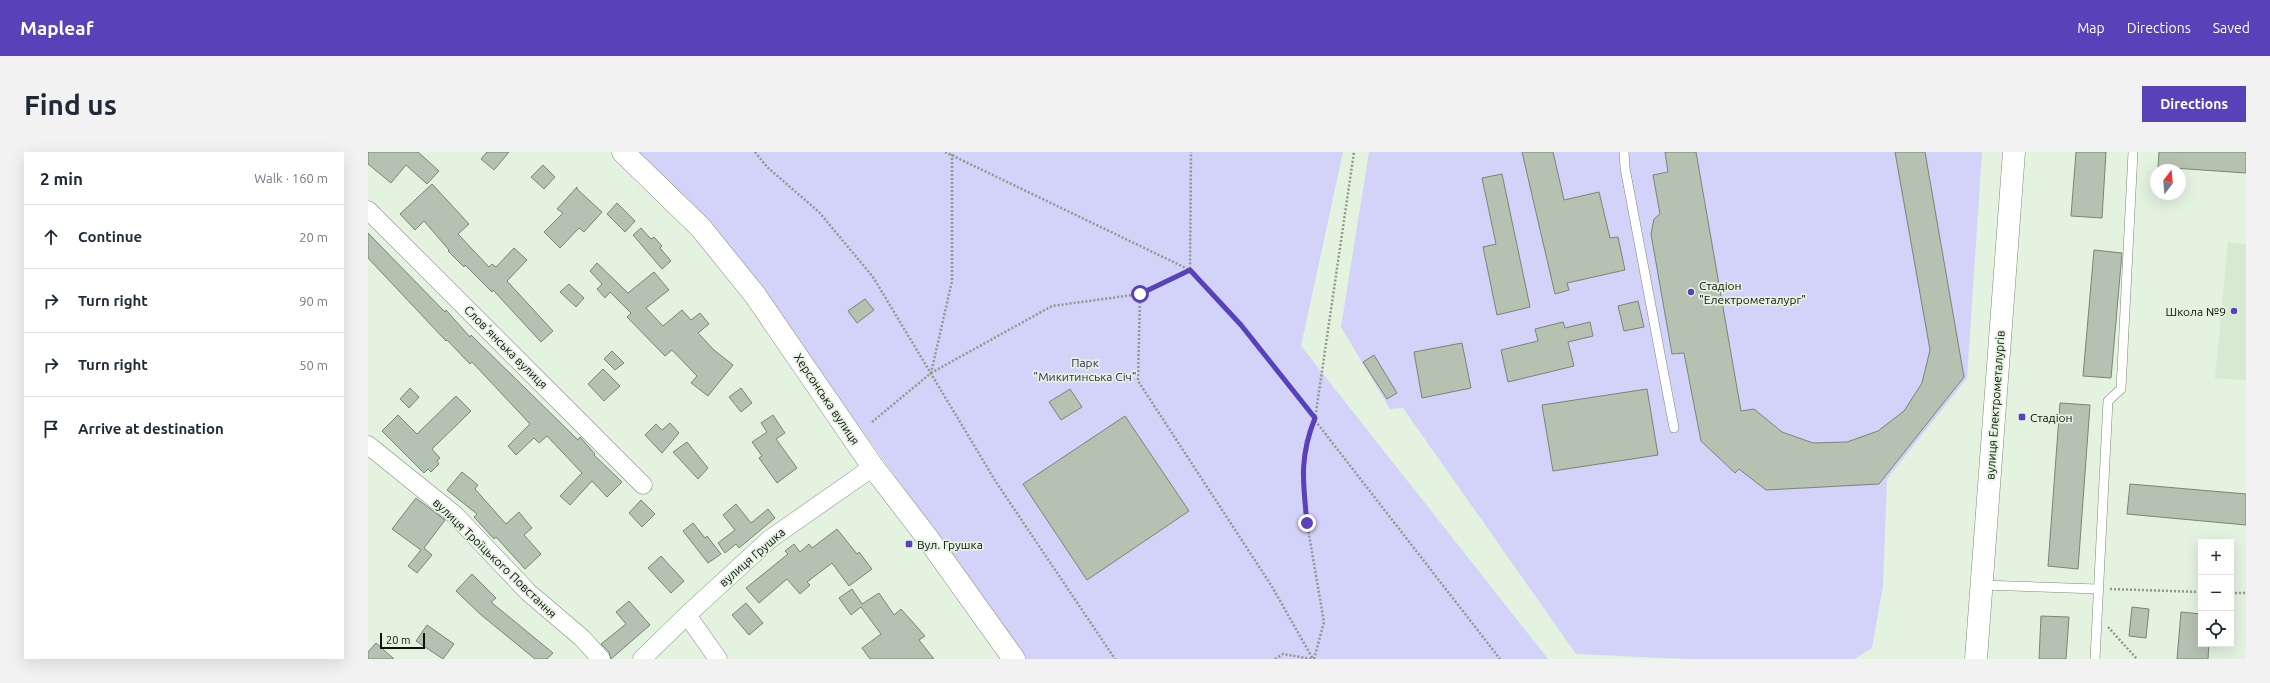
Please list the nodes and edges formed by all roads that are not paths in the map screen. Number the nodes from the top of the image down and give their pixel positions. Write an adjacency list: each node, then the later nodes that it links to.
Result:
1 (623, 152): 8 (main road, Херсонська вулиця)
2 (1624, 152): 6 (lane)
3 (2014, 152): 10 (main road, вулиця Електрометалургів)
4 (2133, 152): 11 (lane)
5 (368, 210): 9 (street, Словʼянська вулиця)
6 (1674, 428)
7 (368, 446): 13 (street, вулиця Троїцького Повстання)
8 (874, 467): 12 (street, вулиця Грушка); 16 (main road, Херсонська вулиця)
9 (643, 485)
10 (1982, 585): 11 (lane); 17 (main road, вулиця Електрометалургів)
11 (2098, 589): 18 (lane)
12 (687, 615): 14 (street, вулиця Грушка); 15 (street)
13 (601, 659)
14 (642, 659)
15 (718, 659)
16 (1014, 659)
17 (1976, 659)
18 (2095, 659)

